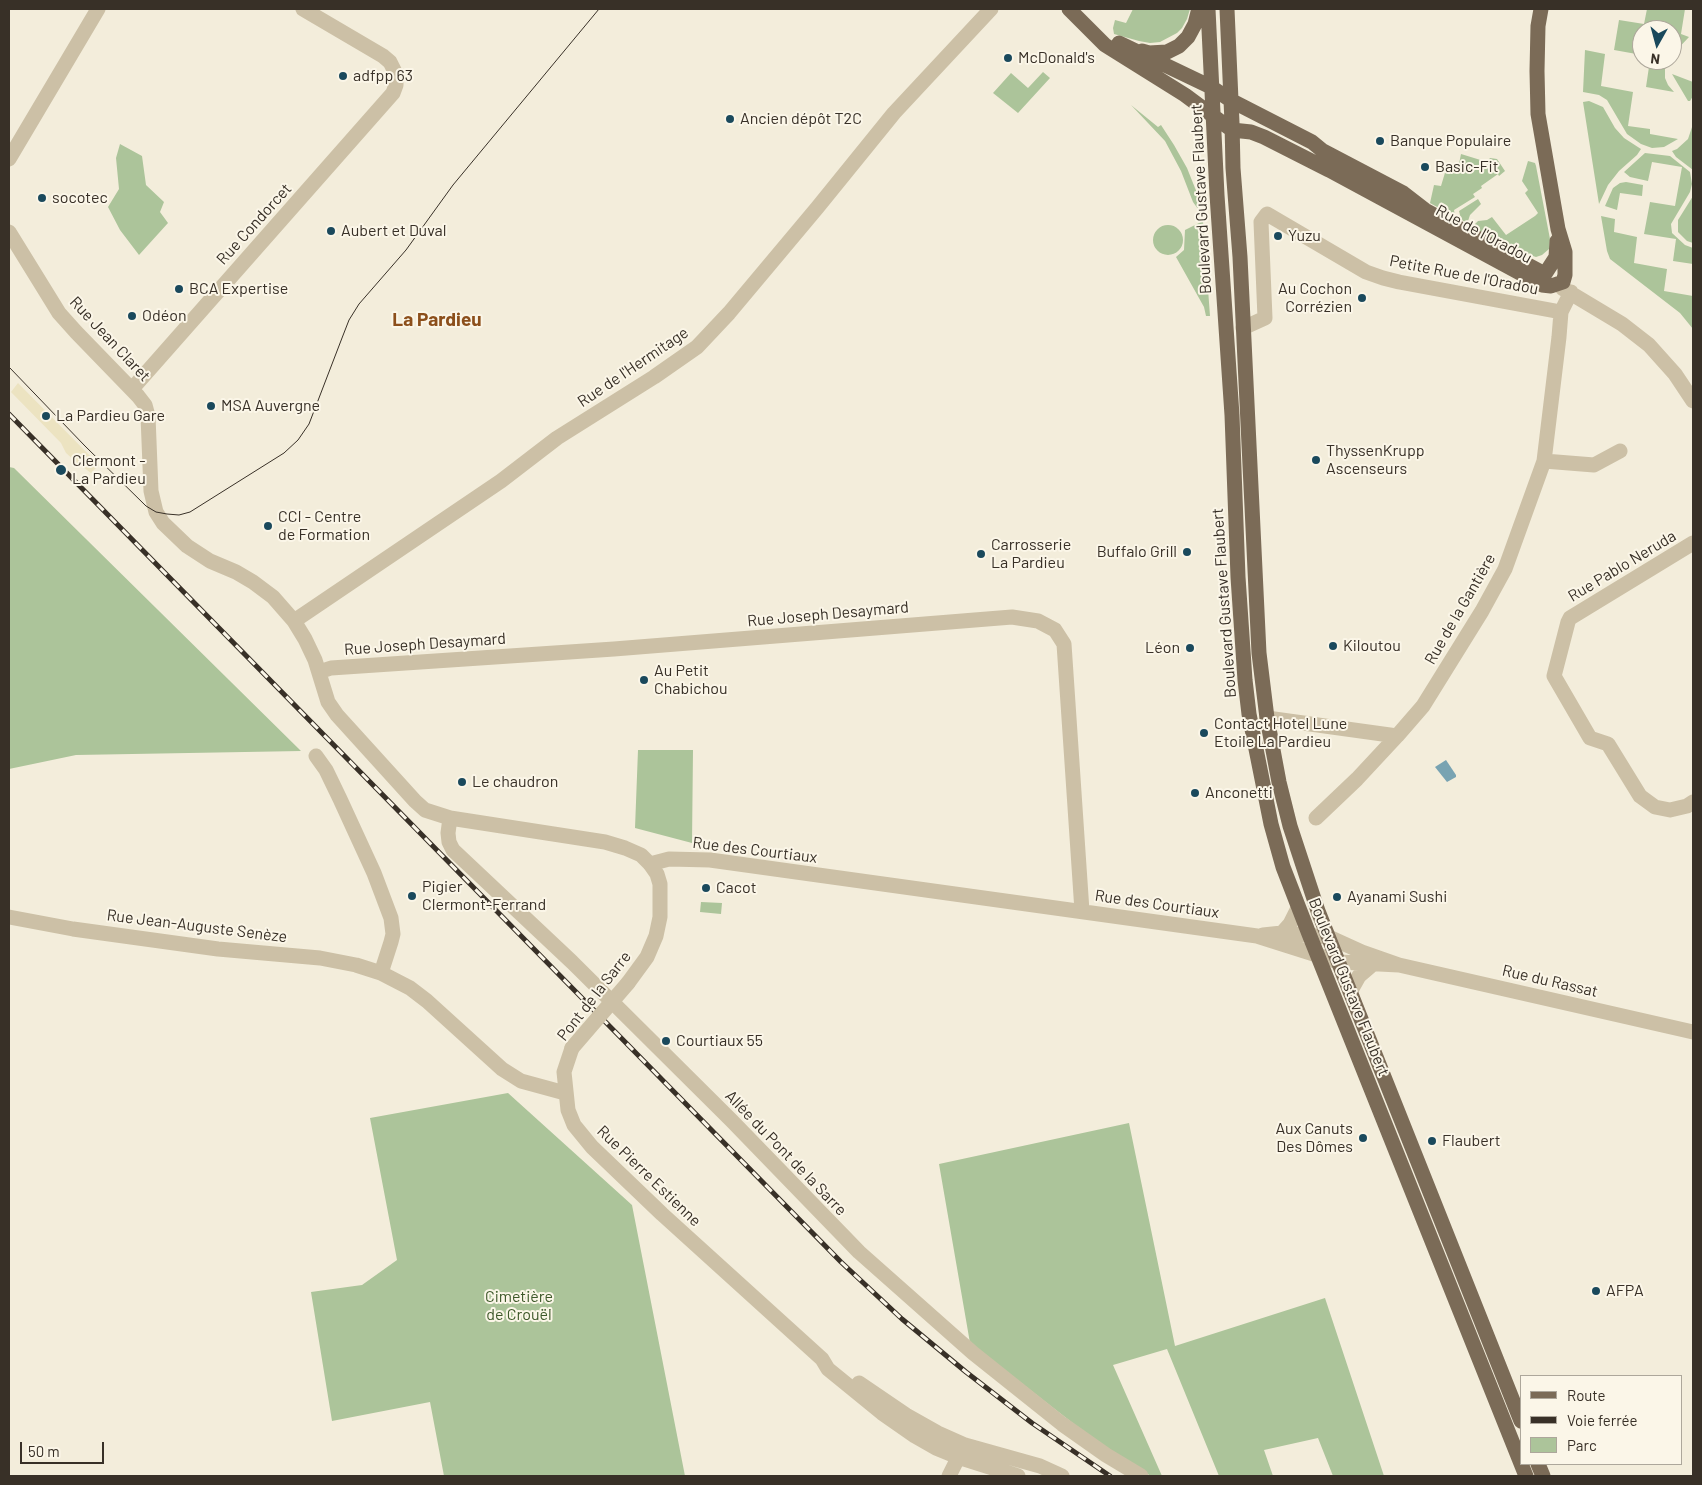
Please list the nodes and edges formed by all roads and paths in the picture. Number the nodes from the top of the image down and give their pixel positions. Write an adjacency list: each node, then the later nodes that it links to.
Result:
1 (98, 9): 15 (street)
2 (303, 9): 22 (street, Rue Condorcet)
3 (991, 9): 27 (street, Rue de l'Hermitage)
4 (1069, 9): 9 (main road)
5 (1203, 9): 10 (main road)
6 (1208, 9): 11 (main road, Boulevard Gustave Flaubert)
7 (1227, 9): 12 (main road, Boulevard Gustave Flaubert)
8 (1541, 9): 16 (main road)
9 (1086, 26): 10 (main road, Rue de l'Oradou); 13 (main road)
10 (1133, 50): 11 (main road, Rue de l'Oradou)
11 (1211, 87): 12 (main road, Rue de l'Oradou); 13 (main road, Boulevard Gustave Flaubert)
12 (1232, 101): 14 (main road, Boulevard Gustave Flaubert); 18 (main road, Rue de l'Oradou)
13 (1213, 114): 14 (main road); 36 (main road, Boulevard Gustave Flaubert)
14 (1232, 130): 19 (main road, Rue de l'Oradou); 21 (main road, Boulevard Gustave Flaubert)
15 (9, 159)
16 (1558, 229): 18 (main road); 19 (main road)
17 (9, 232): 22 (street, Rue Jean Claret)
18 (1545, 274): 19 (street)
19 (1564, 289): 20 (street); 23 (street, Rue de l'Oradou)
20 (1561, 312): 21 (street, Petite Rue de l'Oradou); 25 (street, Rue de la Gantière)
21 (1243, 328): 29 (main road, Boulevard Gustave Flaubert)
22 (132, 389): 27 (street, Rue Jean Claret)
23 (1693, 401)
24 (1620, 450): 25 (street)
25 (1544, 461): 30 (street, Rue de la Gantière)
26 (1693, 543): 32 (street, Rue Pablo Neruda)
27 (294, 621): 28 (street)
28 (319, 672): 33 (street); 37 (street, Rue Joseph Desaymard)
29 (1267, 718): 30 (street); 42 (main road, Boulevard Gustave Flaubert)
30 (1397, 736): 34 (street, Rue de la Gantière)
31 (316, 756): 47 (street)
32 (1693, 802)
33 (450, 818): 35 (street); 57 (street, Allée du Pont de la Sarre)
34 (1316, 818)
35 (650, 864): 37 (street, Rue des Courtiaux); 50 (street, Pont de la Sarre, bridge)
36 (1298, 908): 39 (street); 40 (main road, Boulevard Gustave Flaubert)
37 (1082, 911): 41 (street, Rue des Courtiaux)
38 (9, 917): 47 (street, Rue Jean-Auguste Senèze)
39 (1282, 933): 40 (street); 41 (street)
40 (1309, 934): 42 (street, Rue du Rassat); 43 (main road, Boulevard Gustave Flaubert)
41 (1257, 936): 43 (street, Rue des Courtiaux)
42 (1329, 937): 44 (main road, Boulevard Gustave Flaubert); 46 (street, Rue du Rassat)
43 (1317, 956): 44 (street, Rue des Courtiaux); 53 (main road, Boulevard Gustave Flaubert)
44 (1339, 962): 45 (street, Rue du Rassat); 48 (main road, Boulevard Gustave Flaubert)
45 (1373, 964): 46 (street, Rue du Rassat); 48 (street)
46 (1399, 964): 49 (street, Rue du Rassat)
47 (381, 973): 50 (street)
48 (1350, 992): 51 (main road, Boulevard Gustave Flaubert)
49 (1693, 1032)
50 (565, 1093): 52 (street, Rue Pierre Estienne)
51 (1520, 1418)
52 (962, 1451): 54 (street); 55 (street, Rue Pierre Estienne); 56 (street, Rue Pierre Estienne)
53 (1520, 1461)
54 (949, 1476)
55 (1018, 1476)
56 (1062, 1476)
57 (1141, 1476)

